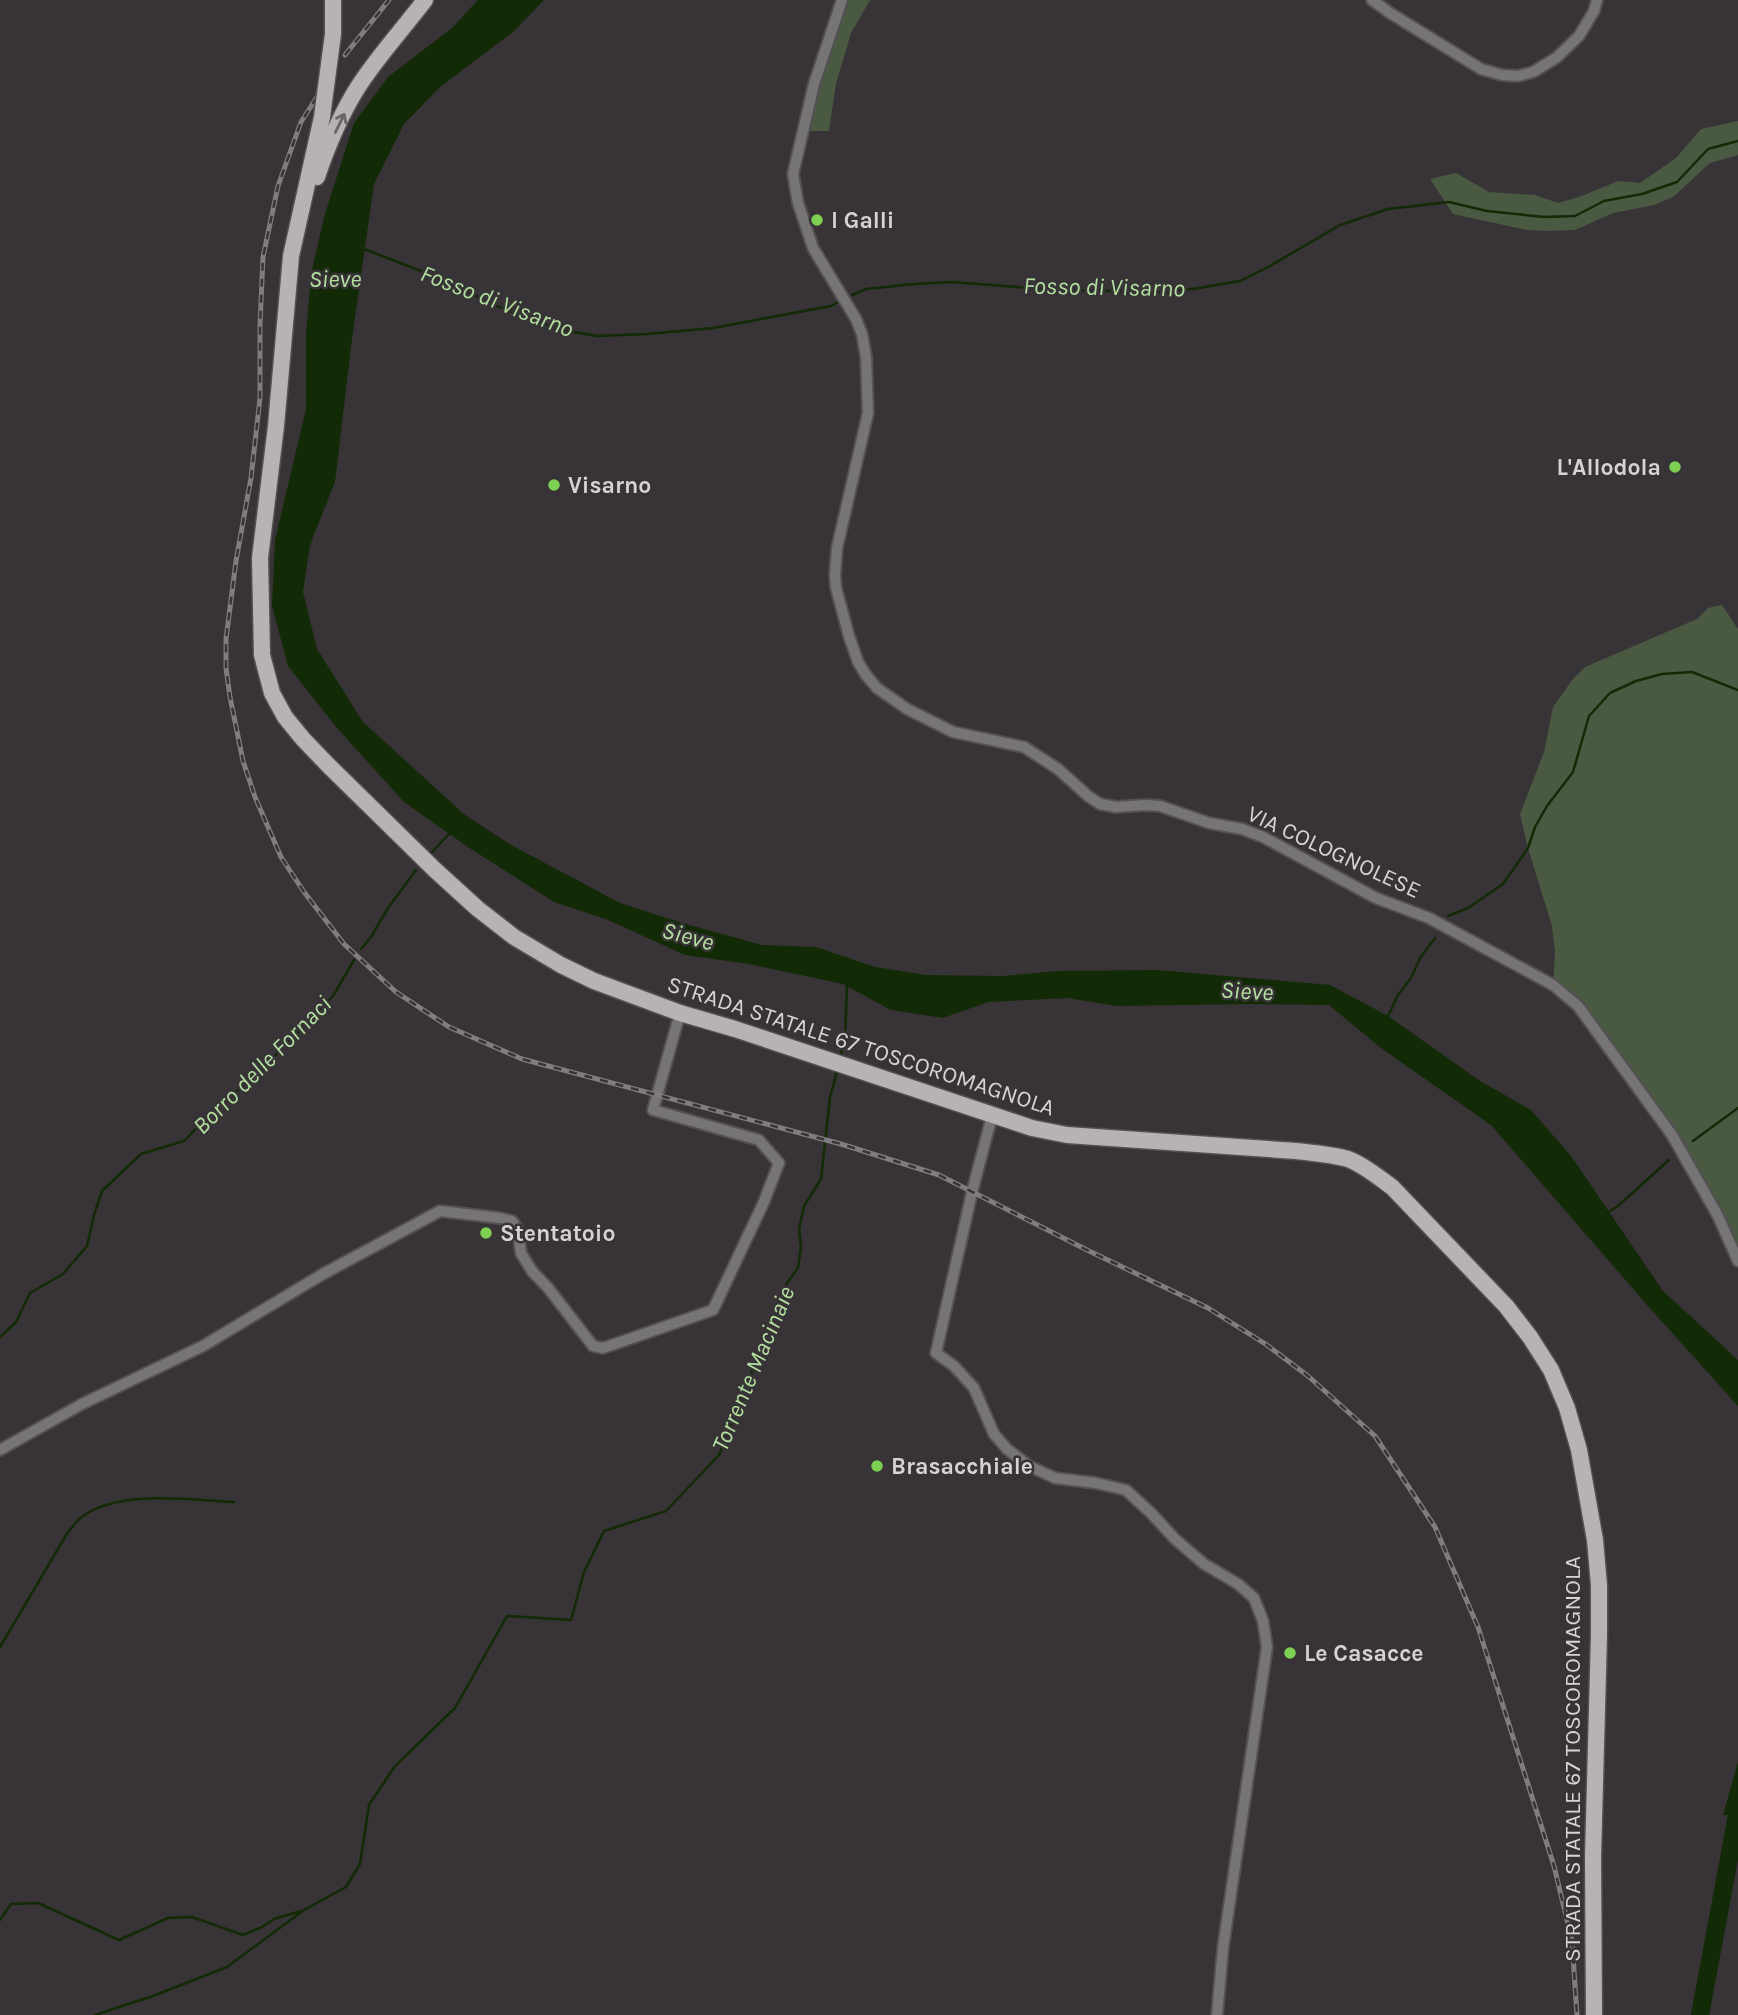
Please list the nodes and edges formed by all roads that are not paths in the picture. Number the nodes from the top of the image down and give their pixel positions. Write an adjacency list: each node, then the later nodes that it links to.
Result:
1 (333, 0): 6 (main road, STRADA STATALE 67 TOSCOROMAGNOLA, bridge)
2 (425, 0): 6 (main road, one-way to 2)
3 (842, 0): 9 (street, VIA COLOGNOLESE)
4 (1372, 0): 5 (street)
5 (1597, 0)
6 (291, 256): 7 (main road, STRADA STATALE 67 TOSCOROMAGNOLA)
7 (680, 1013): 8 (main road, STRADA STATALE 67 TOSCOROMAGNOLA); 10 (street)
8 (992, 1116): 11 (street); 12 (main road, STRADA STATALE 67 TOSCOROMAGNOLA)
9 (1738, 1261)
10 (0, 1450)
11 (1217, 2015)
12 (1594, 2015)

